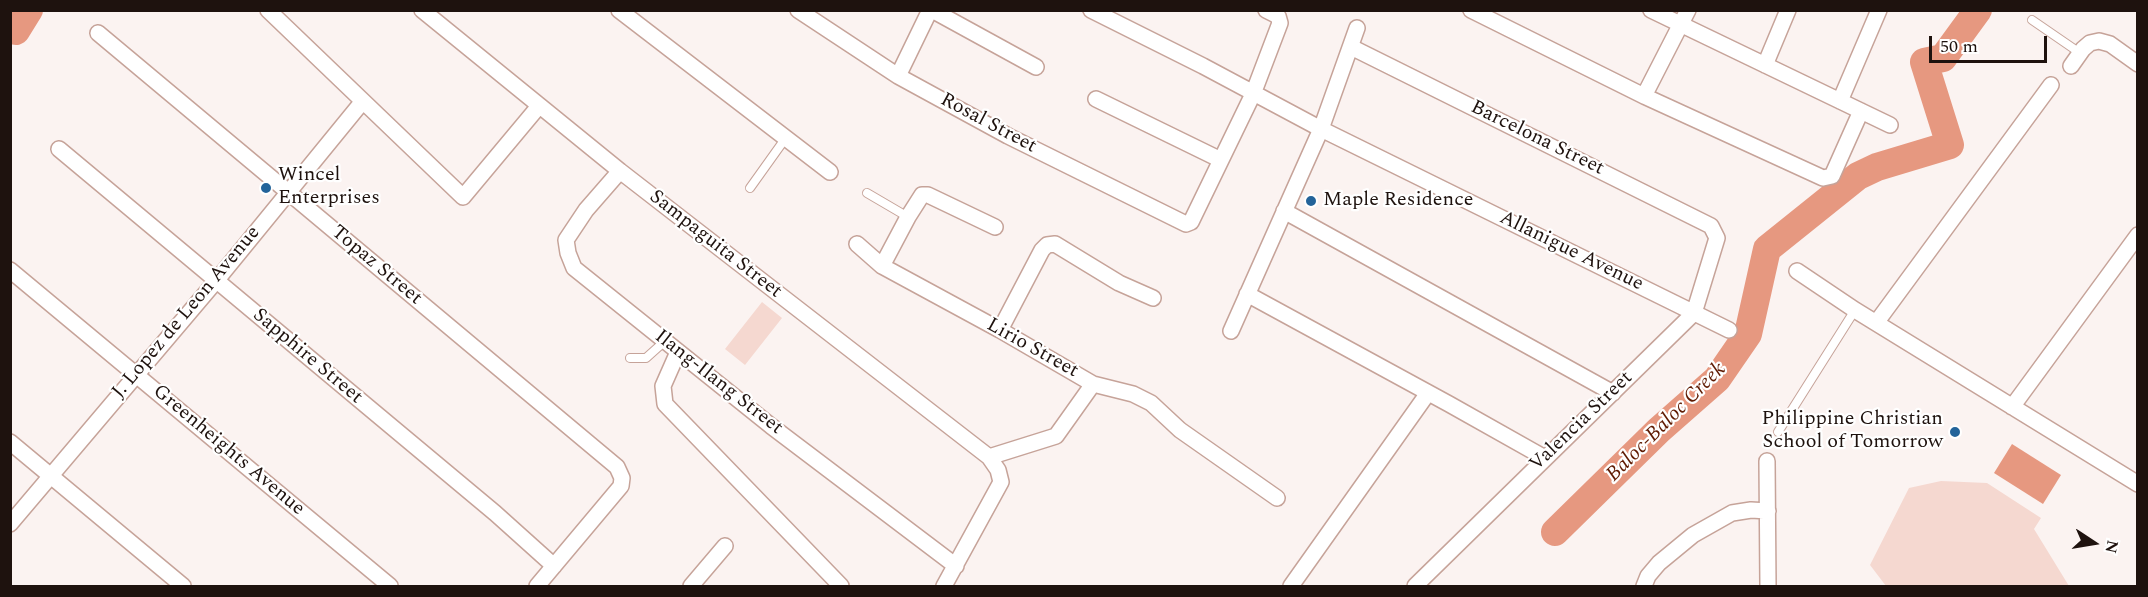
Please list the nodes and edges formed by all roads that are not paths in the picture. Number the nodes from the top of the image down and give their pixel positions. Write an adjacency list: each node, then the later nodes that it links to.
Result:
1 (268, 10): 27 (street)
2 (422, 10): 29 (street, Sampaguita Street)
3 (619, 10): 33 (street)
4 (798, 10): 22 (street, Rosal Street)
5 (931, 10): 21 (street); 22 (street)
6 (1091, 10): 24 (street)
7 (1266, 10): 24 (street)
8 (1471, 10): 25 (street)
9 (1651, 10): 14 (street)
10 (1689, 10): 14 (street)
11 (1788, 10): 20 (street)
12 (1879, 10): 28 (street)
13 (2032, 20): 18 (lane)
14 (1680, 25): 20 (street); 25 (street)
15 (1357, 28): 17 (street)
16 (98, 33): 39 (street, Topaz Street)
17 (1351, 47): 32 (street); 45 (street, Barcelona Street)
18 (2075, 60): 19 (street)
19 (2138, 64)
20 (1765, 65): 28 (street)
21 (1036, 67)
22 (898, 76): 35 (street, Rosal Street)
23 (2050, 85): 55 (street)
24 (1253, 94): 32 (street, Allanigue Avenue); 35 (street)
25 (1644, 96): 30 (street)
26 (1096, 99): 35 (street)
27 (363, 101): 29 (street); 39 (street, J. Lopez de Leon Avenue)
28 (1840, 101): 30 (street)
29 (539, 106): 36 (street, Sampaguita Street)
30 (1862, 111): 31 (street)
31 (1890, 125)
32 (1322, 129): 41 (street); 54 (street, Allanigue Avenue)
33 (785, 139): 37 (street); 38 (lane)
34 (59, 149): 50 (street, Sapphire Street)
35 (1221, 160)
36 (620, 171): 59 (street, Ilang-Ilang Street); 69 (street, Sampaguita Street)
37 (830, 172)
38 (750, 188)
39 (287, 192): 50 (street, J. Lopez de Leon Avenue); 78 (street, Topaz Street)
40 (867, 193): 42 (lane)
41 (1284, 211): 51 (street); 65 (street)
42 (908, 217): 43 (street); 47 (street)
43 (995, 227)
44 (2138, 235): 66 (street)
45 (1717, 238): 54 (street, Valencia Street)
46 (857, 244): 47 (street, Lirio Street)
47 (882, 266): 56 (street, Lirio Street)
48 (10, 270): 62 (street, Greenheights Avenue)
49 (1797, 271): 53 (street)
50 (216, 281): 62 (street, J. Lopez de Leon Avenue); 78 (street, Sapphire Street)
51 (1248, 294): 58 (street); 64 (street)
52 (1153, 298): 56 (street)
53 (1855, 310): 55 (street); 67 (lane)
54 (1694, 313): 57 (street, Allanigue Avenue); 65 (street, Valencia Street)
55 (1876, 323): 66 (street)
56 (1000, 330): 63 (street, Lirio Street)
57 (1729, 330)
58 (1231, 331)
59 (665, 341): 60 (street, Ilang-Ilang Street); 61 (lane)
60 (678, 352): 79 (street, Ilang-Ilang Street); 84 (street)
61 (630, 358)
62 (136, 375): 72 (street, J. Lopez de Leon Avenue); 81 (street, Greenheights Avenue)
63 (1093, 384): 69 (street, Lirio Street); 74 (street)
64 (1428, 393): 70 (street); 86 (street)
65 (1613, 393): 70 (street, Valencia Street)
66 (2012, 407): 73 (street)
67 (1778, 432)
68 (10, 442): 72 (street)
69 (990, 457): 79 (street, Sampaguita Street)
70 (1545, 458): 87 (street, Valencia Street)
71 (1767, 461): 75 (street)
72 (51, 477): 76 (street, J. Lopez de Leon Avenue); 80 (street)
73 (2138, 484)
74 (1277, 498)
75 (1768, 510): 88 (street); 89 (street)
76 (10, 524)
77 (725, 546): 83 (street)
78 (555, 566): 82 (street)
79 (956, 566): 85 (street)
80 (183, 586)
81 (390, 586)
82 (537, 586)
83 (691, 586)
84 (841, 586)
85 (944, 586)
86 (1291, 586)
87 (1415, 586)
88 (1644, 586)
89 (1768, 586)

